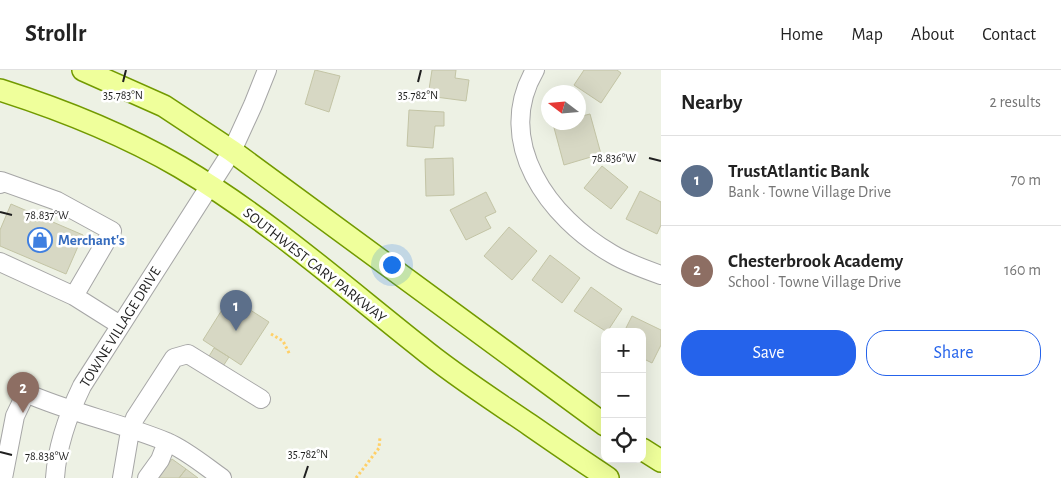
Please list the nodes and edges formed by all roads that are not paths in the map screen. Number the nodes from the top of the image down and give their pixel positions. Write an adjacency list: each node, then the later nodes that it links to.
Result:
1 (84, 70): 5 (main road)
2 (267, 70): 5 (street, TOWNE VILLAGE DRIVE)
3 (535, 70): 9 (street)
4 (0, 90): 7 (main road, SOUTHWEST CARY PARKWAY)
5 (232, 150): 7 (street, TOWNE VILLAGE DRIVE); 14 (main road)
6 (0, 184): 10 (street)
7 (209, 185): 11 (street, TOWNE VILLAGE DRIVE); 24 (main road, SOUTHWEST CARY PARKWAY)
8 (0, 262): 10 (street)
9 (661, 275)
10 (74, 296): 11 (street)
11 (120, 325): 13 (street, TOWNE VILLAGE DRIVE)
12 (261, 399): 15 (street)
13 (71, 409): 15 (street); 19 (street); 20 (street, TOWNE VILLAGE DRIVE)
14 (601, 422)
15 (130, 431): 16 (street); 21 (street)
16 (167, 442): 22 (street); 23 (street)
17 (646, 452): 18 (main road)
18 (661, 461)
19 (4, 478)
20 (55, 478)
21 (122, 478)
22 (147, 478)
23 (222, 478)
24 (608, 478)

